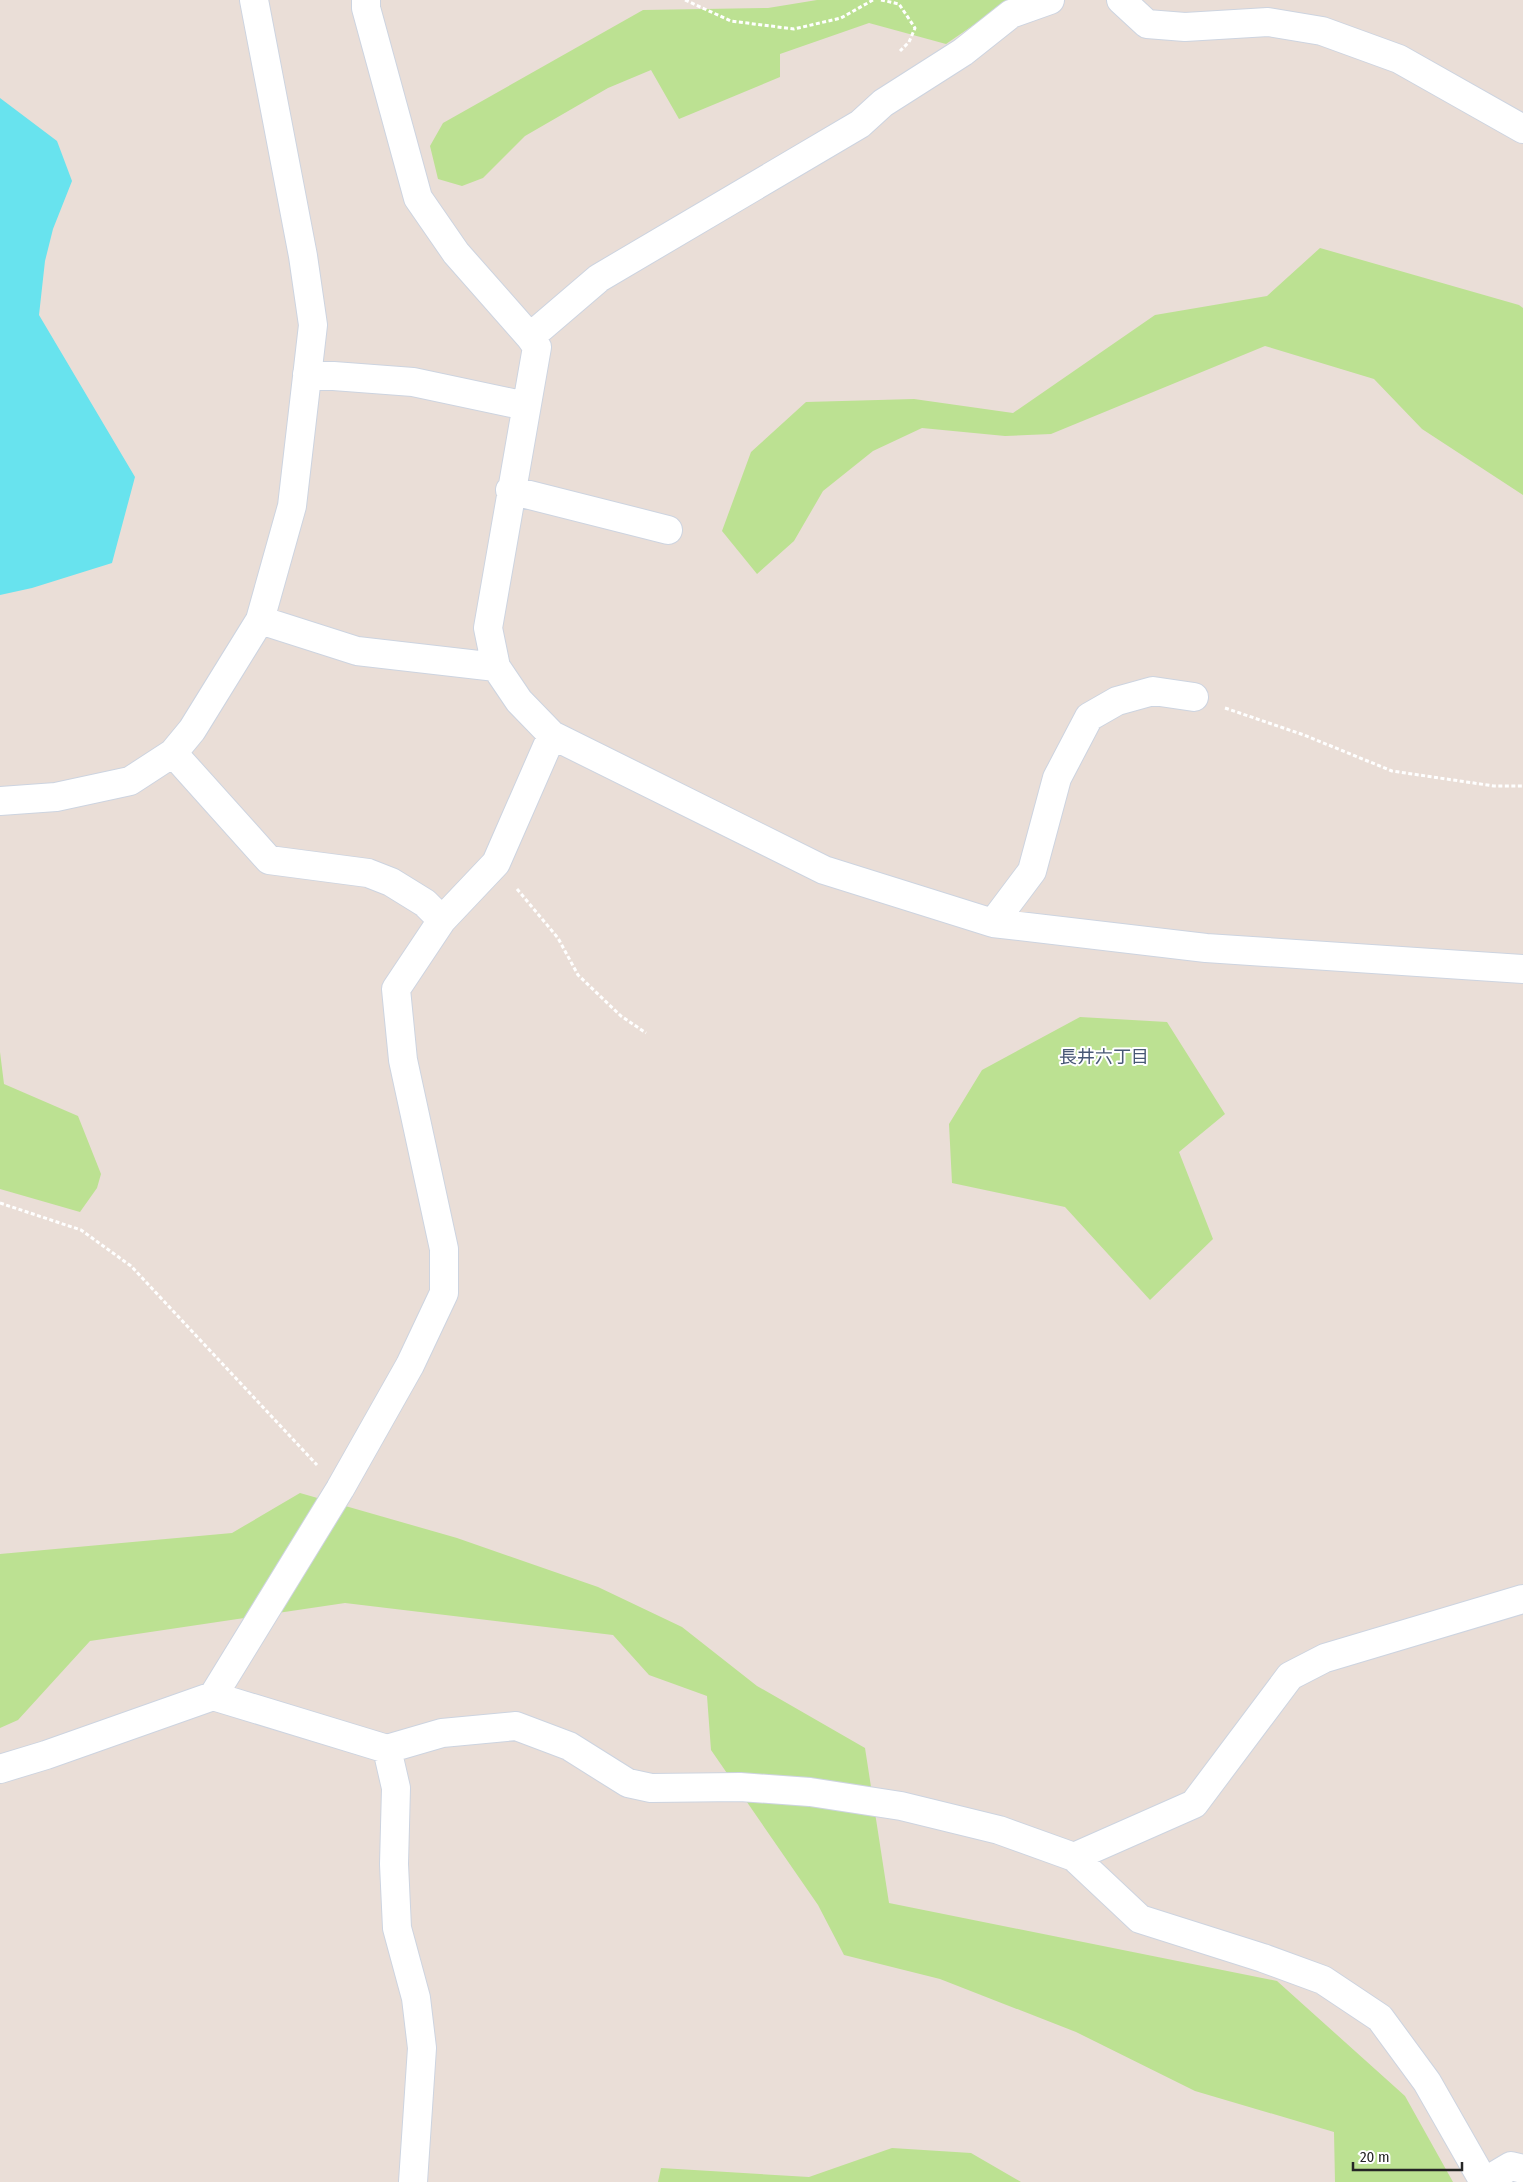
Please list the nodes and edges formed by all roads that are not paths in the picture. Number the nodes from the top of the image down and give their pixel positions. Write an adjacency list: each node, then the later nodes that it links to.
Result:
1 (254, 0): 7 (street)
2 (366, 0): 6 (street)
3 (1050, 0): 6 (street)
4 (1121, 0): 5 (street)
5 (1523, 129)
6 (530, 337): 8 (street)
7 (307, 374): 8 (street); 11 (street)
8 (526, 406): 9 (street)
9 (510, 490): 10 (street); 12 (street)
10 (668, 530)
11 (260, 620): 12 (street); 15 (street)
12 (496, 667): 14 (street)
13 (1194, 697): 18 (street)
14 (552, 735): 17 (street); 18 (street)
15 (173, 754): 16 (street); 17 (street)
16 (0, 801)
17 (442, 920): 21 (street)
18 (993, 923): 19 (street)
19 (1523, 969)
20 (1523, 1599): 24 (street)
21 (213, 1696): 22 (street); 23 (street)
22 (387, 1749): 24 (street); 26 (street)
23 (0, 1769)
24 (1074, 1857): 27 (street)
25 (1523, 2169): 27 (street)
26 (413, 2182)
27 (1484, 2182)

